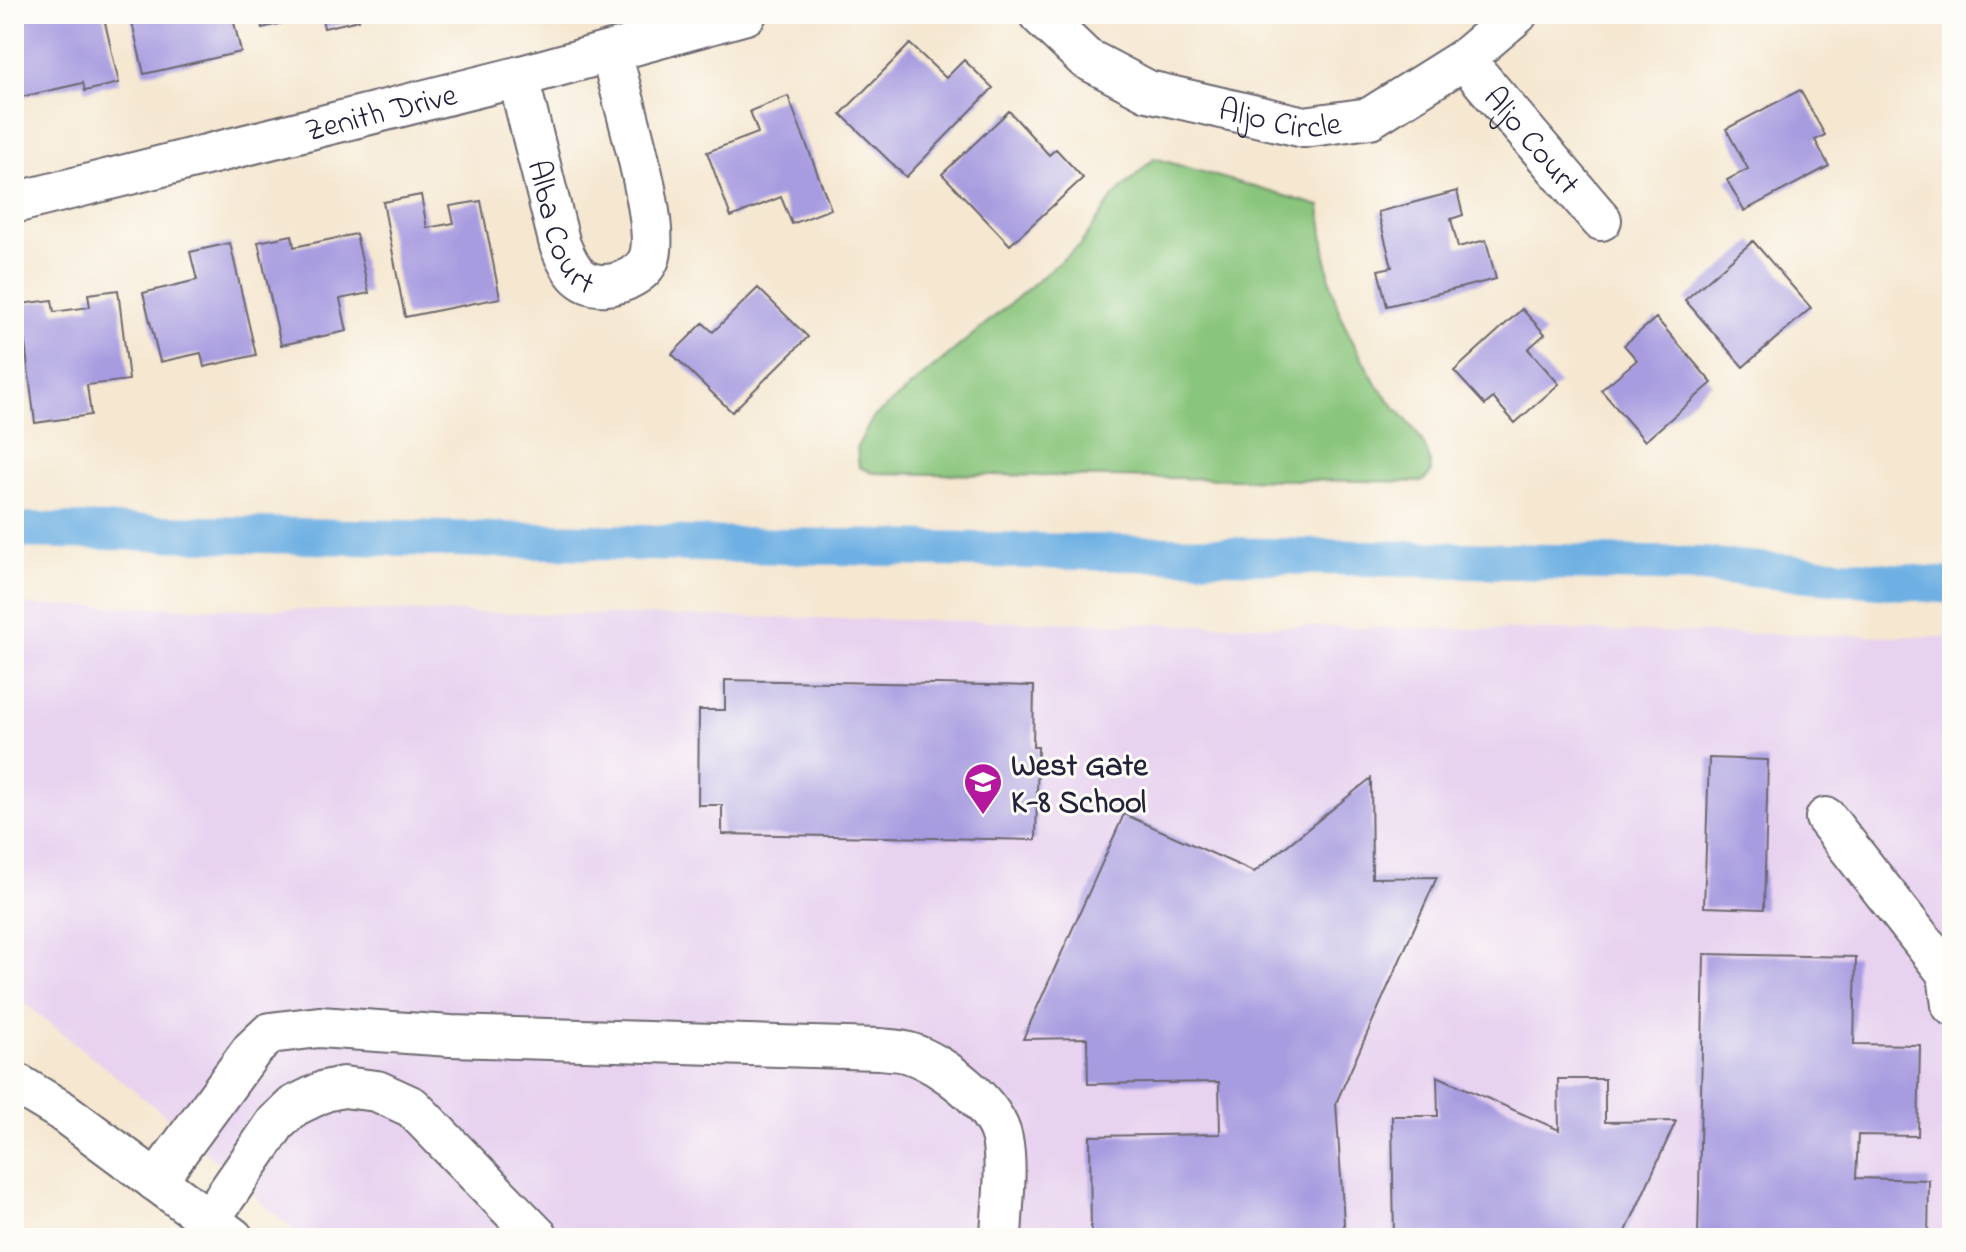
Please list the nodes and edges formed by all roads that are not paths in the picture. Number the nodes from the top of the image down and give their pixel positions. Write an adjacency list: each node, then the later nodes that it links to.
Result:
1 (746, 14): 4 (street, Zenith Drive)
2 (1039, 14): 5 (street, Aljo Circle)
3 (1517, 14): 5 (street, Aljo Circle)
4 (611, 52): 6 (street, Zenith Drive); 6 (street, Alba Court)
5 (1464, 59): 8 (street, Aljo Court)
6 (518, 77): 7 (street, Zenith Drive)
7 (14, 203)
8 (1601, 220)
9 (1826, 818): 10 (street)
10 (1952, 1005)
11 (372, 1031): 13 (street); 14 (street); 17 (street)
12 (14, 1082): 14 (street)
13 (377, 1091): 15 (street); 16 (street)
14 (156, 1181): 15 (street)
15 (221, 1229)
16 (539, 1238)
17 (1001, 1238)

